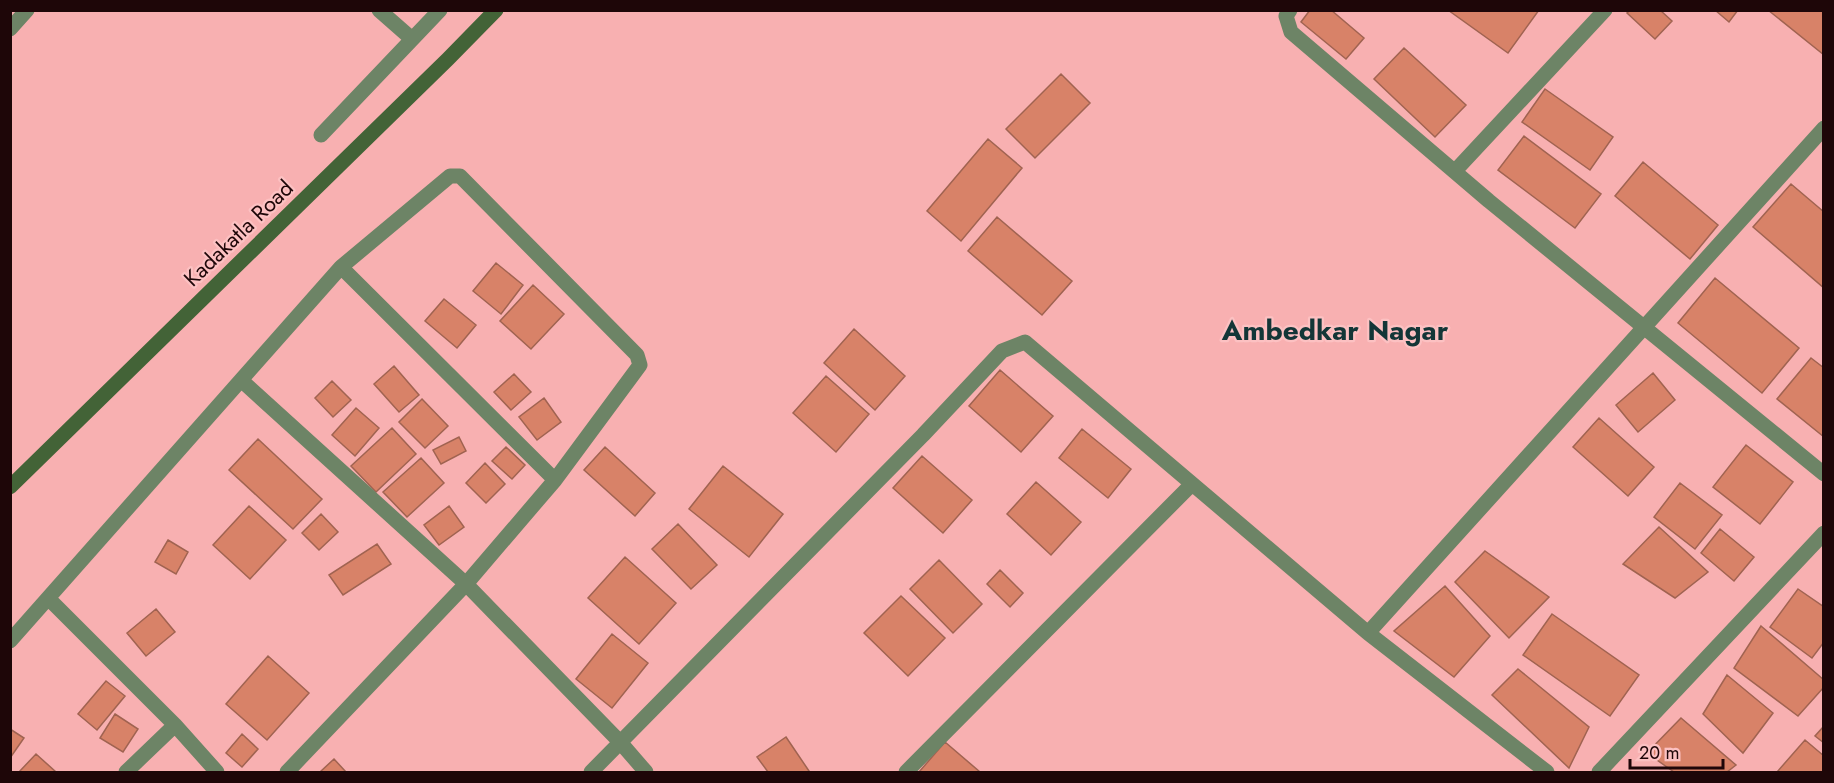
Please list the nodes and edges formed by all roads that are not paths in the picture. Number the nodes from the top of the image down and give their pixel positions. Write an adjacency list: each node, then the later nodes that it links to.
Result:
1 (27, 10): 7 (street)
2 (379, 10): 8 (street)
3 (440, 10): 8 (street)
4 (496, 10): 18 (street, Kadakatla Road)
5 (1290, 10): 11 (street)
6 (1605, 10): 11 (street)
7 (10, 29)
8 (412, 39): 10 (street)
9 (1824, 128): 13 (street)
10 (321, 135)
11 (1455, 171): 13 (street)
12 (341, 267): 14 (street); 16 (street); 16 (street)
13 (1644, 327): 15 (street); 22 (street)
14 (241, 380): 20 (street); 21 (street)
15 (1824, 474)
16 (555, 480): 20 (street)
17 (1192, 484): 22 (street); 25 (street); 31 (street)
18 (10, 487)
19 (1824, 533): 33 (street)
20 (466, 584): 25 (street); 28 (street)
21 (48, 598): 23 (street); 24 (street)
22 (1368, 633): 32 (street)
23 (10, 641)
24 (175, 725): 26 (street); 27 (street)
25 (620, 742): 29 (street); 30 (street)
26 (126, 772)
27 (217, 772)
28 (287, 772)
29 (591, 772)
30 (646, 772)
31 (906, 772)
32 (1547, 772)
33 (1599, 772)

